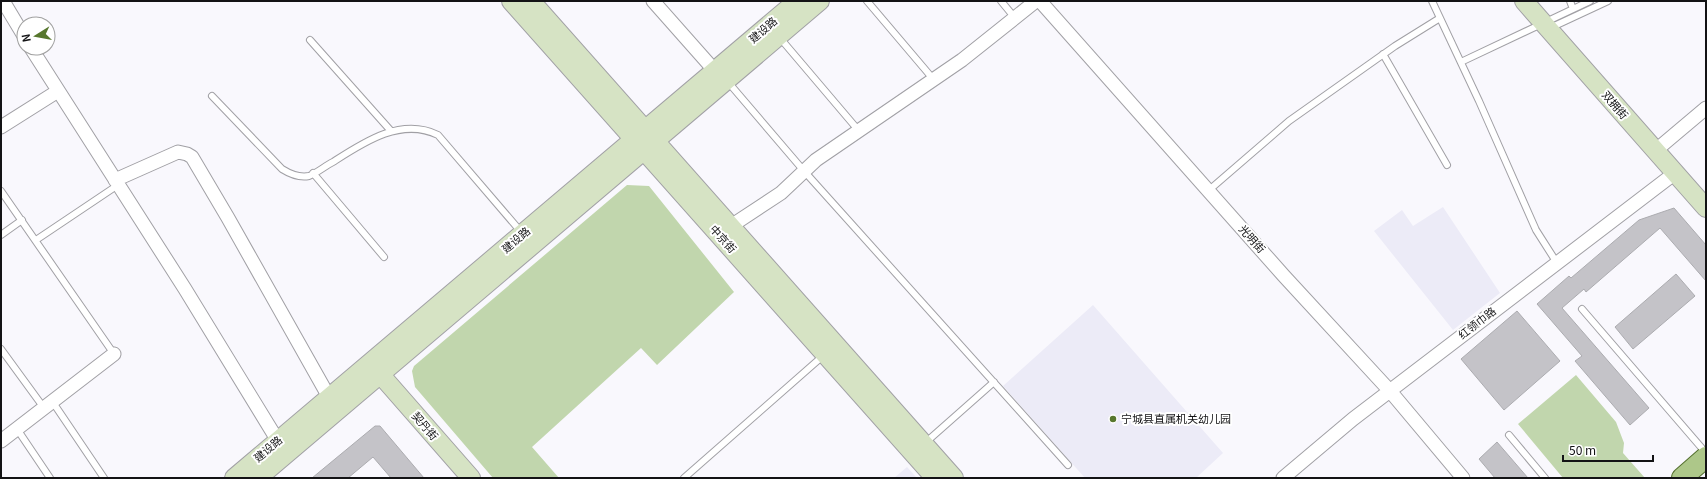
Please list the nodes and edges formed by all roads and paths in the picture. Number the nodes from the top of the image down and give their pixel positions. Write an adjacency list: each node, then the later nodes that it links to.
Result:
1 (3, 1): 19 (street)
2 (511, 1): 34 (main road, 中京街)
3 (530, 1): 34 (main road, 中京街)
4 (653, 1): 26 (street)
5 (797, 1): 26 (main road, 建设路)
6 (820, 1): 21 (main road, 建设路)
7 (867, 1): 27 (lane)
8 (1001, 1): 17 (lane)
9 (1036, 1): 17 (street)
10 (1040, 1): 42 (street, 光明街)
11 (1432, 1): 18 (lane)
12 (1524, 1): 20 (main road, 双拥街)
13 (1570, 1): 16 (lane)
14 (1590, 1): 16 (lane)
15 (1608, 1): 20 (lane)
16 (1573, 9): 20 (lane)
17 (1015, 18): 27 (street)
18 (1440, 18): 23 (lane); 25 (lane)
19 (16, 23)
20 (1546, 26): 25 (lane); 35 (main road, 双拥街)
21 (779, 37): 26 (main road, 建设路); 33 (lane)
22 (310, 40): 32 (lane)
23 (1383, 54): 36 (lane); 42 (lane)
24 (36, 56): 28 (street)
25 (1461, 62): 50 (lane)
26 (721, 76): 34 (main road, 建设路); 37 (lane)
27 (934, 80): 33 (street)
28 (58, 91): 31 (street); 40 (street)
29 (212, 96): 38 (lane)
30 (1706, 108): 35 (street)
31 (1, 127)
32 (391, 131): 38 (lane); 46 (lane)
33 (859, 131): 37 (street)
34 (645, 141): 45 (main road, 中京街); 46 (main road, 建设路); 54 (main road, 中京街); 55 (main road, 建设路)
35 (1655, 151): 39 (main road, 双拥街)
36 (1447, 165)
37 (804, 171): 45 (street); 56 (lane)
38 (313, 173): 49 (lane)
39 (1675, 173): 43 (main road, 双拥街); 50 (street, 红领巾路)
40 (117, 182): 48 (lane); 58 (street); 63 (street)
41 (1, 191): 44 (lane)
42 (1208, 191): 57 (street, 光明街)
43 (1702, 202)
44 (22, 220): 47 (lane); 48 (lane)
45 (731, 226): 64 (main road, 中京街)
46 (523, 234): 58 (main road, 建设路)
47 (1, 235)
48 (36, 240): 53 (lane)
49 (384, 257)
50 (1557, 263): 57 (street, 红领巾路)
51 (1582, 309): 65 (lane)
52 (1, 349): 59 (lane)
53 (114, 354): 59 (street)
54 (825, 354): 73 (lane); 74 (main road, 中京街)
55 (380, 374): 71 (main road, 建设路); 72 (main road, 契丹街)
56 (994, 382): 64 (lane); 67 (lane)
57 (1390, 391): 76 (street, 红领巾路); 77 (street, 光明街)
58 (329, 397): 63 (main road, 建设路)
59 (48, 405): 60 (street); 69 (lane)
60 (17, 429): 62 (street); 68 (lane)
61 (1510, 435): 78 (lane)
62 (1, 441)
63 (278, 441): 70 (main road, 建设路)
64 (924, 444): 75 (main road, 中京街)
65 (1706, 453)
66 (1706, 457): 79 (main road)
67 (1068, 465)
68 (50, 478)
69 (104, 478)
70 (234, 478)
71 (258, 478)
72 (471, 478)
73 (684, 478)
74 (934, 478)
75 (954, 478)
76 (1283, 478)
77 (1463, 478)
78 (1545, 478)
79 (1682, 478)

